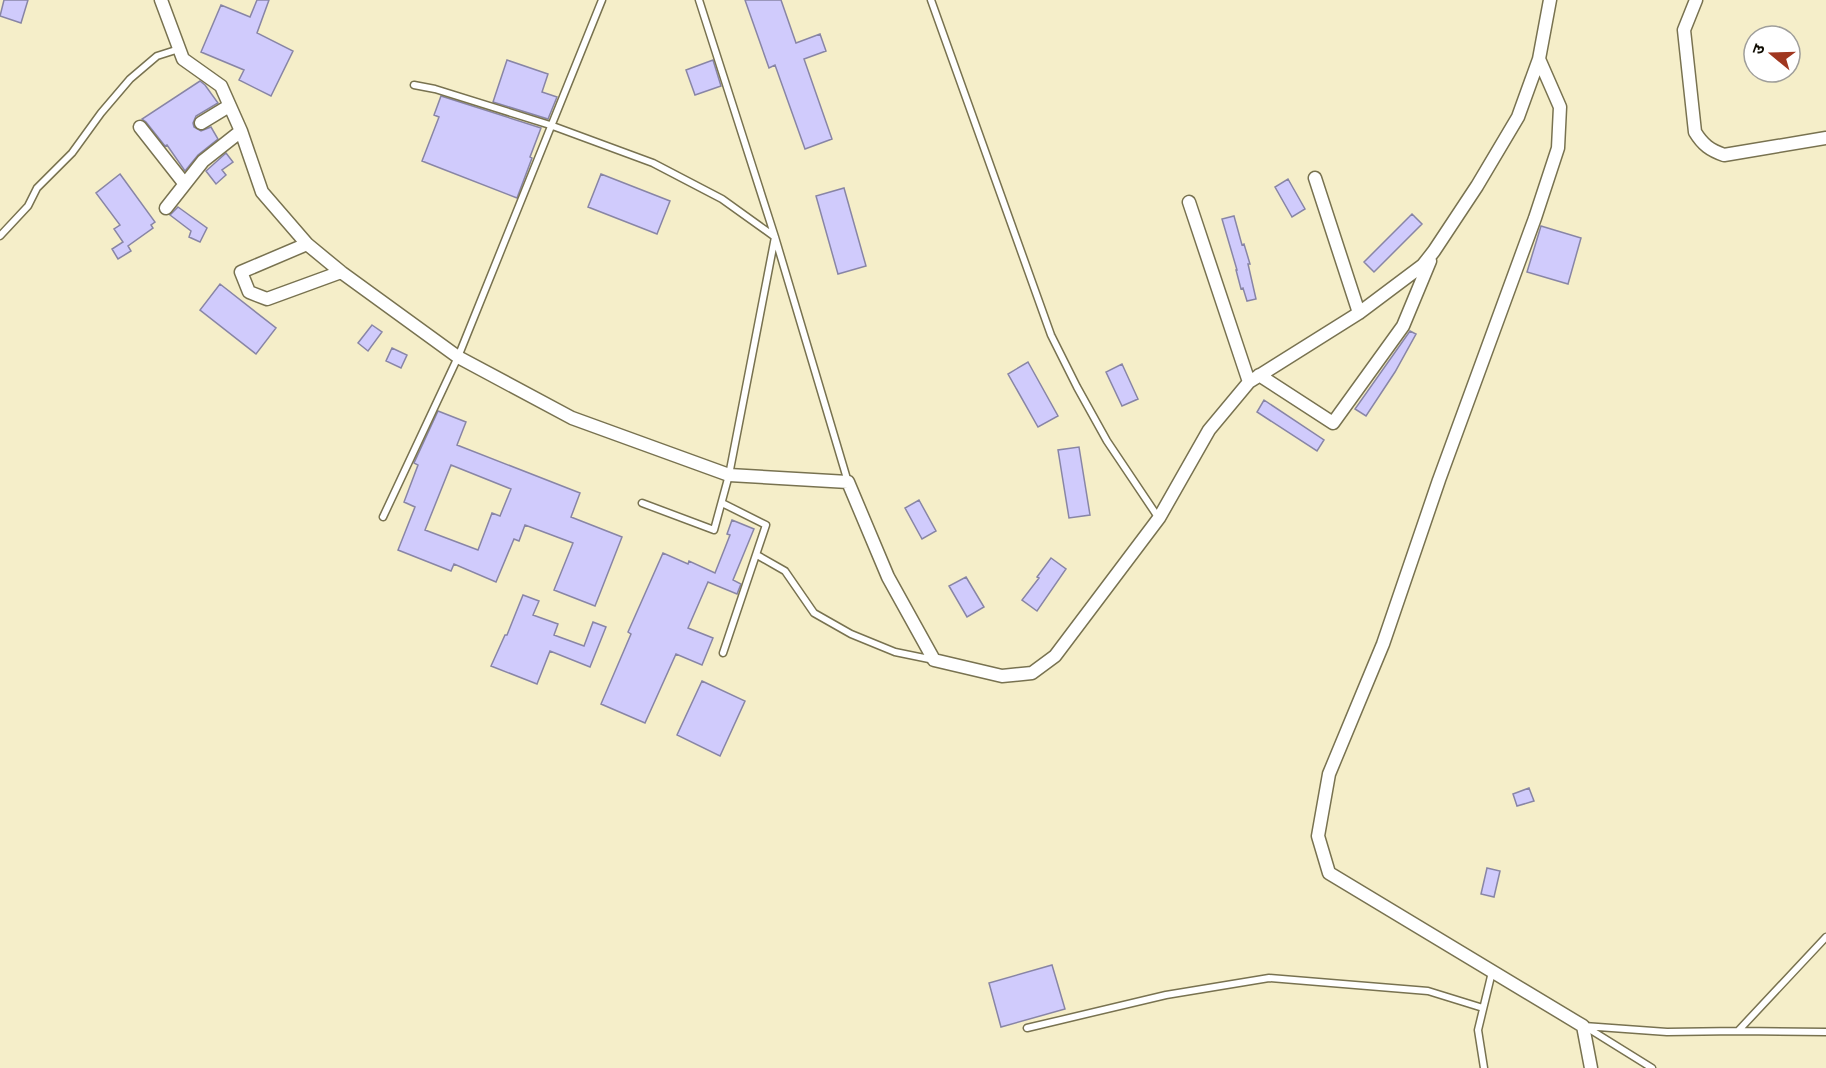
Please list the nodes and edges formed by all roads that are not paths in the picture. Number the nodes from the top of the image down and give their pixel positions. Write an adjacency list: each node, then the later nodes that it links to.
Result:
1 (160, 0): 7 (street)
2 (602, 0): 12 (lane)
3 (699, 0): 21 (lane)
4 (931, 0): 33 (lane)
5 (1550, 0): 8 (street)
6 (1696, 0): 15 (street)
7 (180, 49): 10 (street); 20 (lane)
8 (1539, 60): 23 (street); 38 (street)
9 (414, 85): 12 (lane)
10 (230, 106): 11 (street); 14 (street)
11 (201, 123)
12 (550, 125): 21 (lane); 26 (lane)
13 (140, 127): 17 (street)
14 (241, 130): 17 (street); 22 (street)
15 (1826, 138)
16 (1315, 178): 25 (street)
17 (184, 183): 19 (street)
18 (1189, 202): 27 (street)
19 (166, 208)
20 (0, 236)
21 (775, 237): 28 (lane); 29 (lane)
22 (307, 244): 24 (street); 24 (street)
23 (1434, 252): 25 (street); 27 (street)
24 (341, 272): 26 (street)
25 (1359, 313): 27 (street)
26 (458, 357): 28 (street); 32 (lane)
27 (1254, 378): 33 (street)
28 (729, 475): 29 (street); 30 (lane)
29 (848, 482): 36 (street)
30 (722, 502): 31 (lane); 34 (lane)
31 (642, 503)
32 (383, 517)
33 (1159, 518): 36 (street)
34 (757, 555): 35 (lane); 36 (lane)
35 (723, 653)
36 (934, 660)
37 (1826, 937): 42 (lane)
38 (1492, 971): 39 (lane); 40 (street)
39 (1484, 1008): 41 (lane); 44 (lane)
40 (1583, 1026): 42 (lane); 45 (street); 46 (lane)
41 (1027, 1028)
42 (1738, 1031): 43 (lane)
43 (1826, 1032)
44 (1484, 1068)
45 (1592, 1068)
46 (1652, 1068)

